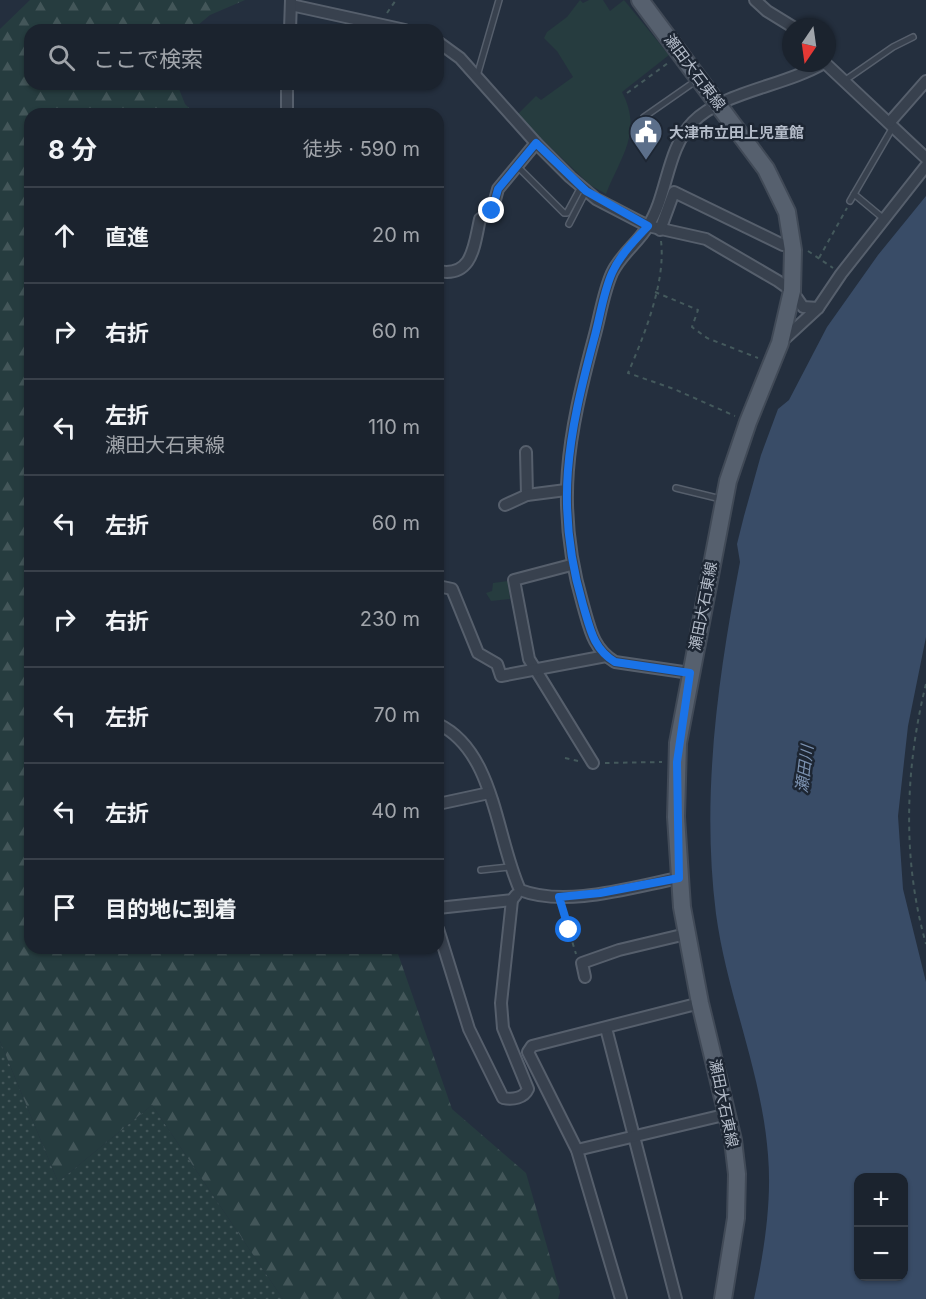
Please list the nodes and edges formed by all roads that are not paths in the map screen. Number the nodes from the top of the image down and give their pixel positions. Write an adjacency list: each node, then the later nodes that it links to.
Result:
1 (499, 0): 12 (lane)
2 (640, 0): 13 (main road, 瀬田大石東線)
3 (754, 0): 5 (street)
4 (291, 3): 6 (street); 7 (street)
5 (782, 20)
6 (290, 24)
7 (380, 24)
8 (913, 37): 14 (lane)
9 (444, 46): 12 (street)
10 (809, 72): 17 (street)
11 (834, 72): 14 (street)
12 (477, 78): 21 (street)
13 (699, 78): 17 (main road, 瀬田大石東線); 19 (lane)
14 (844, 81): 20 (street)
15 (926, 81): 20 (street)
16 (287, 90): 18 (street)
17 (719, 104): 30 (street); 32 (main road, 瀬田大石東線)
18 (288, 108)
19 (644, 117)
20 (892, 124): 22 (street); 26 (lane)
21 (536, 143): 23 (street); 25 (street)
22 (926, 158)
23 (517, 166): 25 (lane); 33 (street)
24 (926, 166): 28 (street)
25 (584, 189): 29 (lane); 30 (street)
26 (854, 194): 27 (lane); 28 (lane)
27 (850, 201)
28 (884, 219): 35 (street)
29 (569, 224)
30 (648, 226): 31 (street); 39 (street)
31 (660, 230): 32 (street); 34 (street)
32 (788, 245): 34 (main road, 瀬田大石東線)
33 (444, 272)
34 (792, 291): 35 (street); 36 (main road, 瀬田大石東線)
35 (818, 308): 36 (street)
36 (780, 343): 41 (main road, 瀬田大石東線)
37 (526, 452): 40 (street)
38 (676, 488): 41 (lane)
39 (566, 490): 40 (street); 43 (street)
40 (527, 495): 42 (street)
41 (725, 500): 47 (main road, 瀬田大石東線)
42 (505, 506)
43 (571, 565): 45 (street); 46 (street)
44 (444, 587): 46 (street)
45 (606, 656): 46 (street); 47 (street)
46 (537, 669): 49 (street)
47 (690, 673): 54 (main road, 瀬田大石東線)
48 (444, 728): 50 (street)
49 (593, 763)
50 (489, 793): 51 (street); 52 (street)
51 (444, 803)
52 (509, 867): 53 (lane); 55 (street)
53 (481, 870)
54 (679, 878): 55 (street); 58 (main road, 瀬田大石東線)
55 (520, 890): 56 (street)
56 (512, 900): 57 (street); 59 (street)
57 (444, 907)
58 (686, 934): 60 (street); 61 (main road, 瀬田大石東線)
59 (444, 948)
60 (585, 977)
61 (700, 1003): 62 (street); 63 (main road, 瀬田大石東線)
62 (606, 1028): 64 (street); 65 (street)
63 (728, 1114): 64 (street); 68 (main road, 瀬田大石東線)
64 (634, 1137): 65 (street); 67 (street)
65 (577, 1150): 66 (street)
66 (621, 1299)
67 (676, 1299)
68 (723, 1299)

